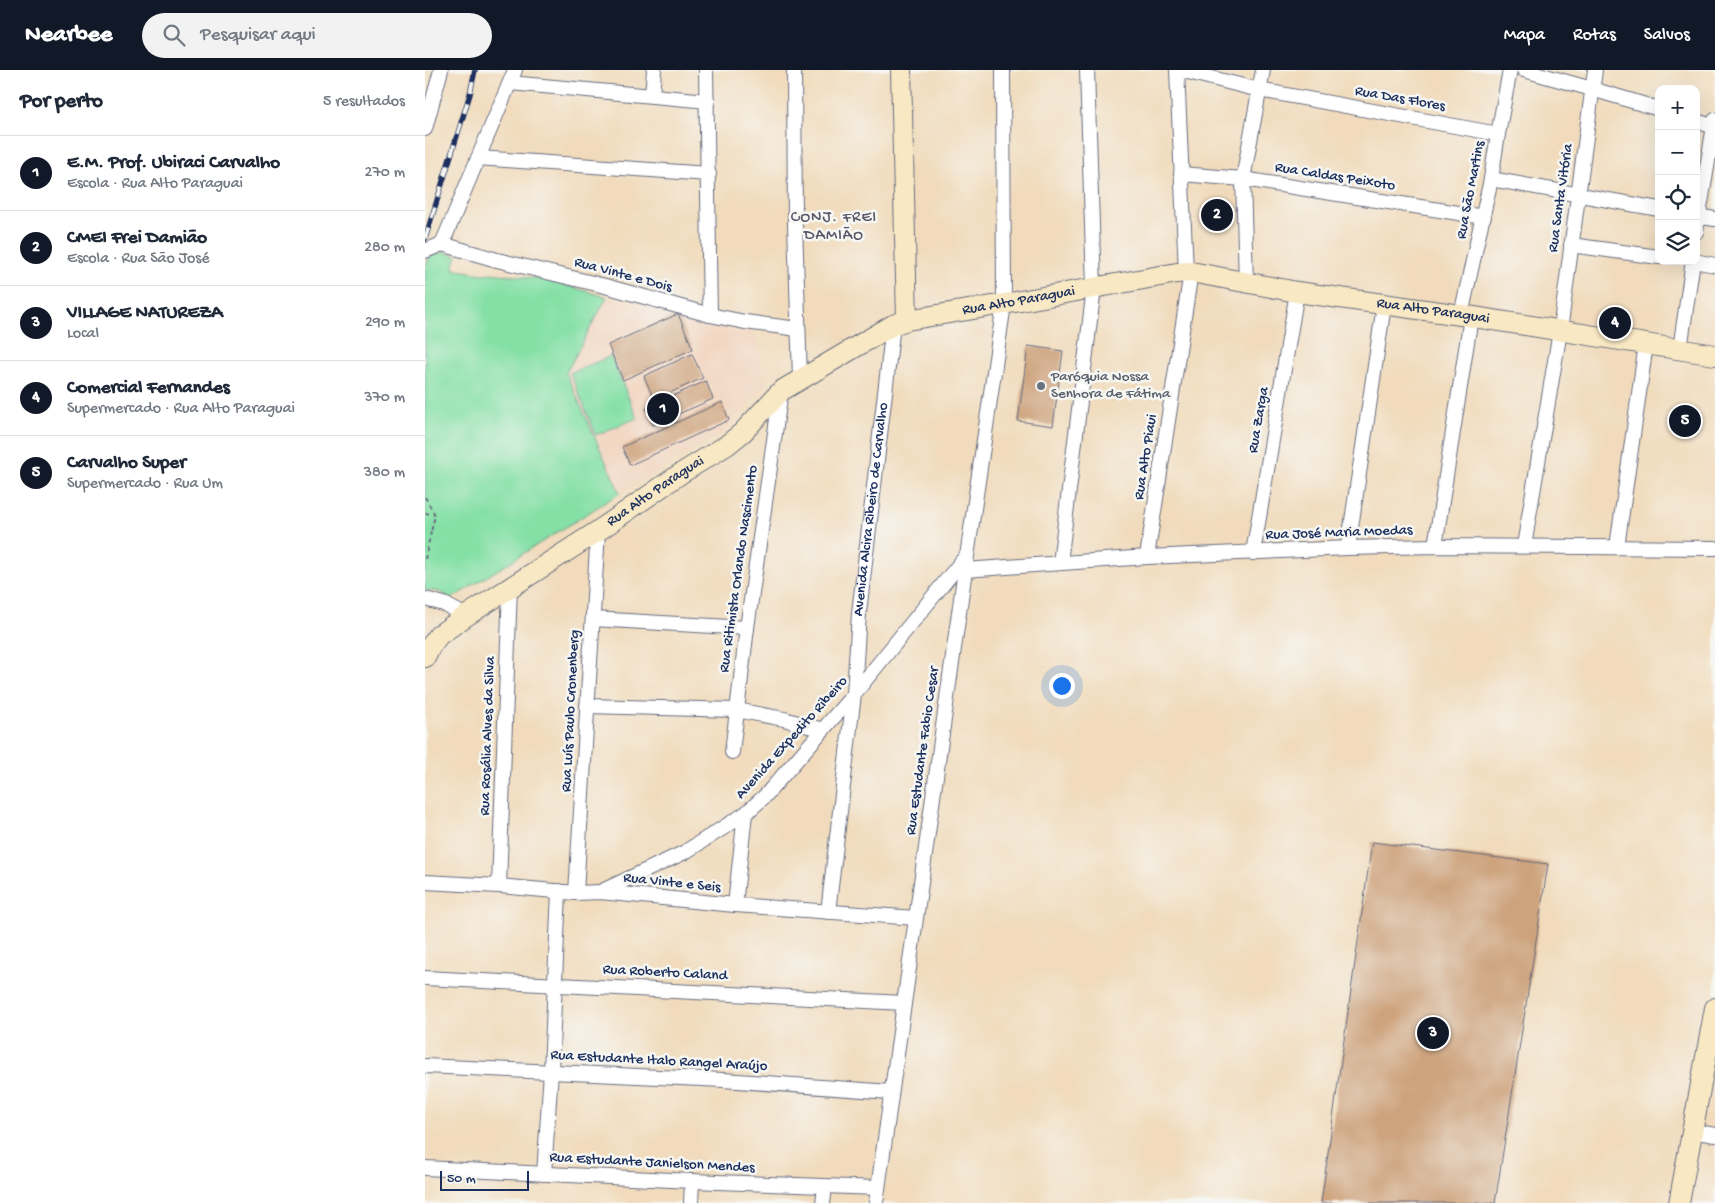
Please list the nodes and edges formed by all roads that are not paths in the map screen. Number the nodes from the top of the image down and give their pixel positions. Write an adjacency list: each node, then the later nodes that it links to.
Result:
1 (441, 70): 21 (street)
2 (653, 70): 16 (street)
3 (706, 70): 17 (street)
4 (794, 70): 50 (street)
5 (901, 70): 49 (street, Avenida Alcira Ribeiro de Carvalho)
6 (1003, 70): 45 (street, Rua Estudante Fabio Cesar)
7 (1087, 70): 43 (street)
8 (1178, 70): 15 (street, Rua Das Flores); 25 (street, Rua Alto Piaui)
9 (1263, 70): 15 (street)
10 (1510, 70): 22 (street, Rua São Martins)
11 (1524, 70): 14 (street)
12 (1595, 70): 14 (street, Rua Santa Vitória)
13 (513, 76): 16 (street); 23 (street)
14 (1592, 88): 18 (street); 28 (street, Rua Santa Vitória)
15 (1259, 90): 22 (street, Rua Das Flores); 26 (street)
16 (652, 96): 17 (street)
17 (708, 101): 24 (street)
18 (1655, 109)
19 (1700, 122): 20 (street)
20 (1715, 125): 29 (street)
21 (425, 129)
22 (1498, 134): 27 (street, Rua São Martins)
23 (478, 158): 24 (street); 34 (street)
24 (709, 174): 47 (street)
25 (1181, 174): 26 (street, Rua Caldas Peixoto); 41 (street, Rua Alto Piaui)
26 (1243, 179): 32 (street, Rua Caldas Peixoto); 42 (street)
27 (1491, 180): 28 (street); 32 (street, Rua São Martins)
28 (1578, 194): 30 (street); 35 (street, Rua Santa Vitória)
29 (1700, 201)
30 (1655, 208)
31 (1700, 216): 33 (street)
32 (1484, 217): 48 (street, Rua São Martins)
33 (1715, 219)
34 (442, 244): 36 (street); 47 (street, Rua Vinte e Dois)
35 (1571, 245): 37 (street); 51 (street, Rua Santa Vitória)
36 (425, 251)
37 (1655, 256)
38 (1700, 262): 40 (street)
39 (1692, 265): 53 (street)
40 (1715, 265)
41 (1188, 272): 42 (street, Rua Alto Paraguai); 43 (street, Rua Alto Paraguai); 65 (street, Rua Alto Piaui)
42 (1246, 283): 44 (street, Rua Alto Paraguai)
43 (1094, 288): 45 (street, Rua Alto Paraguai); 66 (street)
44 (1297, 292): 46 (street, Rua Alto Paraguai); 63 (street, Rua Zarga)
45 (1004, 304): 49 (street, Rua Alto Paraguai); 64 (street, Rua Estudante Fabio Cesar)
46 (1383, 305): 48 (street, Rua Alto Paraguai); 61 (street)
47 (710, 315): 50 (street, Rua Vinte e Dois)
48 (1466, 316): 51 (street, Rua Alto Paraguai); 58 (street, Rua São Martins)
49 (900, 322): 55 (street, Rua Alto Paraguai); 74 (street, Avenida Alcira Ribeiro de Carvalho)
50 (798, 329): 55 (street)
51 (1560, 331): 52 (street, Rua Alto Paraguai); 59 (street, Rua Santa Vitória)
52 (1646, 344): 53 (street, Rua Alto Paraguai); 60 (street)
53 (1680, 349): 54 (street, Rua Alto Paraguai)
54 (1715, 355)
55 (800, 378): 56 (street, Rua Alto Paraguai)
56 (781, 390): 57 (street, Rua Alto Paraguai); 72 (street, Rua Ritimista Orlando Nascimento)
57 (598, 531): 68 (street, Rua Alto Paraguai); 71 (street, Rua Luís Paulo Cronenberg)
58 (1435, 546): 59 (street, Rua José Maria Moedas); 61 (street, Rua José Maria Moedas)
59 (1524, 546): 60 (street, Rua José Maria Moedas)
60 (1617, 547): 62 (street, Rua José Maria Moedas)
61 (1348, 548): 63 (street, Rua José Maria Moedas)
62 (1715, 548)
63 (1253, 553): 65 (street, Rua José Maria Moedas)
64 (967, 555): 67 (street, Rua Estudante Fabio Cesar); 74 (street, Avenida Expedito Ribeiro)
65 (1147, 557): 66 (street, Rua José Maria Moedas)
66 (1060, 563): 67 (street, Rua José Maria Moedas)
67 (965, 570): 87 (street, Rua Estudante Fabio Cesar)
68 (509, 587): 70 (street, Rua Alto Paraguai); 81 (street, Rua Rosália Alves da Silva)
69 (425, 599): 70 (street)
70 (466, 616): 73 (street, Rua Alto Paraguai)
71 (593, 619): 72 (street); 75 (street, Rua Luís Paulo Cronenberg)
72 (747, 628): 76 (street, Rua Ritimista Orlando Nascimento)
73 (425, 657)
74 (855, 694): 77 (street, Avenida Expedito Ribeiro); 86 (street, Avenida Alcira Ribeiro de Carvalho)
75 (587, 706): 76 (street); 84 (street, Rua Luís Paulo Cronenberg)
76 (736, 710): 77 (street); 78 (street, Rua Ritimista Orlando Nascimento)
77 (823, 730): 79 (street, Avenida Expedito Ribeiro)
78 (733, 752)
79 (745, 814): 83 (street, Avenida Expedito Ribeiro); 85 (street)
80 (425, 882): 81 (street, Rua Vinte e Seis)
81 (499, 886): 82 (street, Rua Vinte e Seis)
82 (559, 891): 84 (street, Rua Vinte e Seis); 89 (street)
83 (600, 892): 84 (street, Rua Vinte e Seis); 85 (street, Rua Vinte e Seis)
84 (576, 893)
85 (735, 906): 86 (street, Rua Vinte e Seis)
86 (828, 912): 87 (street, Rua Vinte e Seis)
87 (916, 918): 90 (street, Rua Estudante Fabio Cesar)
88 (425, 978): 89 (street, Rua Roberto Caland)
89 (554, 984): 90 (street, Rua Roberto Caland); 94 (street)
90 (904, 1003): 95 (street, Rua Estudante Fabio Cesar)
91 (1715, 1008): 92 (street)
92 (1712, 1042): 96 (street)
93 (425, 1066): 94 (street, Rua Estudante Italo Rangel Araújo)
94 (551, 1072): 95 (street, Rua Estudante Italo Rangel Araújo); 99 (street)
95 (891, 1092): 102 (street, Rua Estudante Fabio Cesar)
96 (1692, 1131): 97 (street); 106 (street)
97 (1715, 1135)
98 (425, 1168): 99 (street, Rua Estudante Janielson Mendes)
99 (544, 1174): 100 (street, Rua Estudante Janielson Mendes)
100 (692, 1181): 101 (street, Rua Estudante Janielson Mendes); 103 (street)
101 (825, 1187): 102 (street, Rua Estudante Janielson Mendes); 104 (street)
102 (878, 1188): 105 (street, Rua Estudante Fabio Cesar)
103 (691, 1203)
104 (823, 1203)
105 (876, 1203)
106 (1679, 1203)

